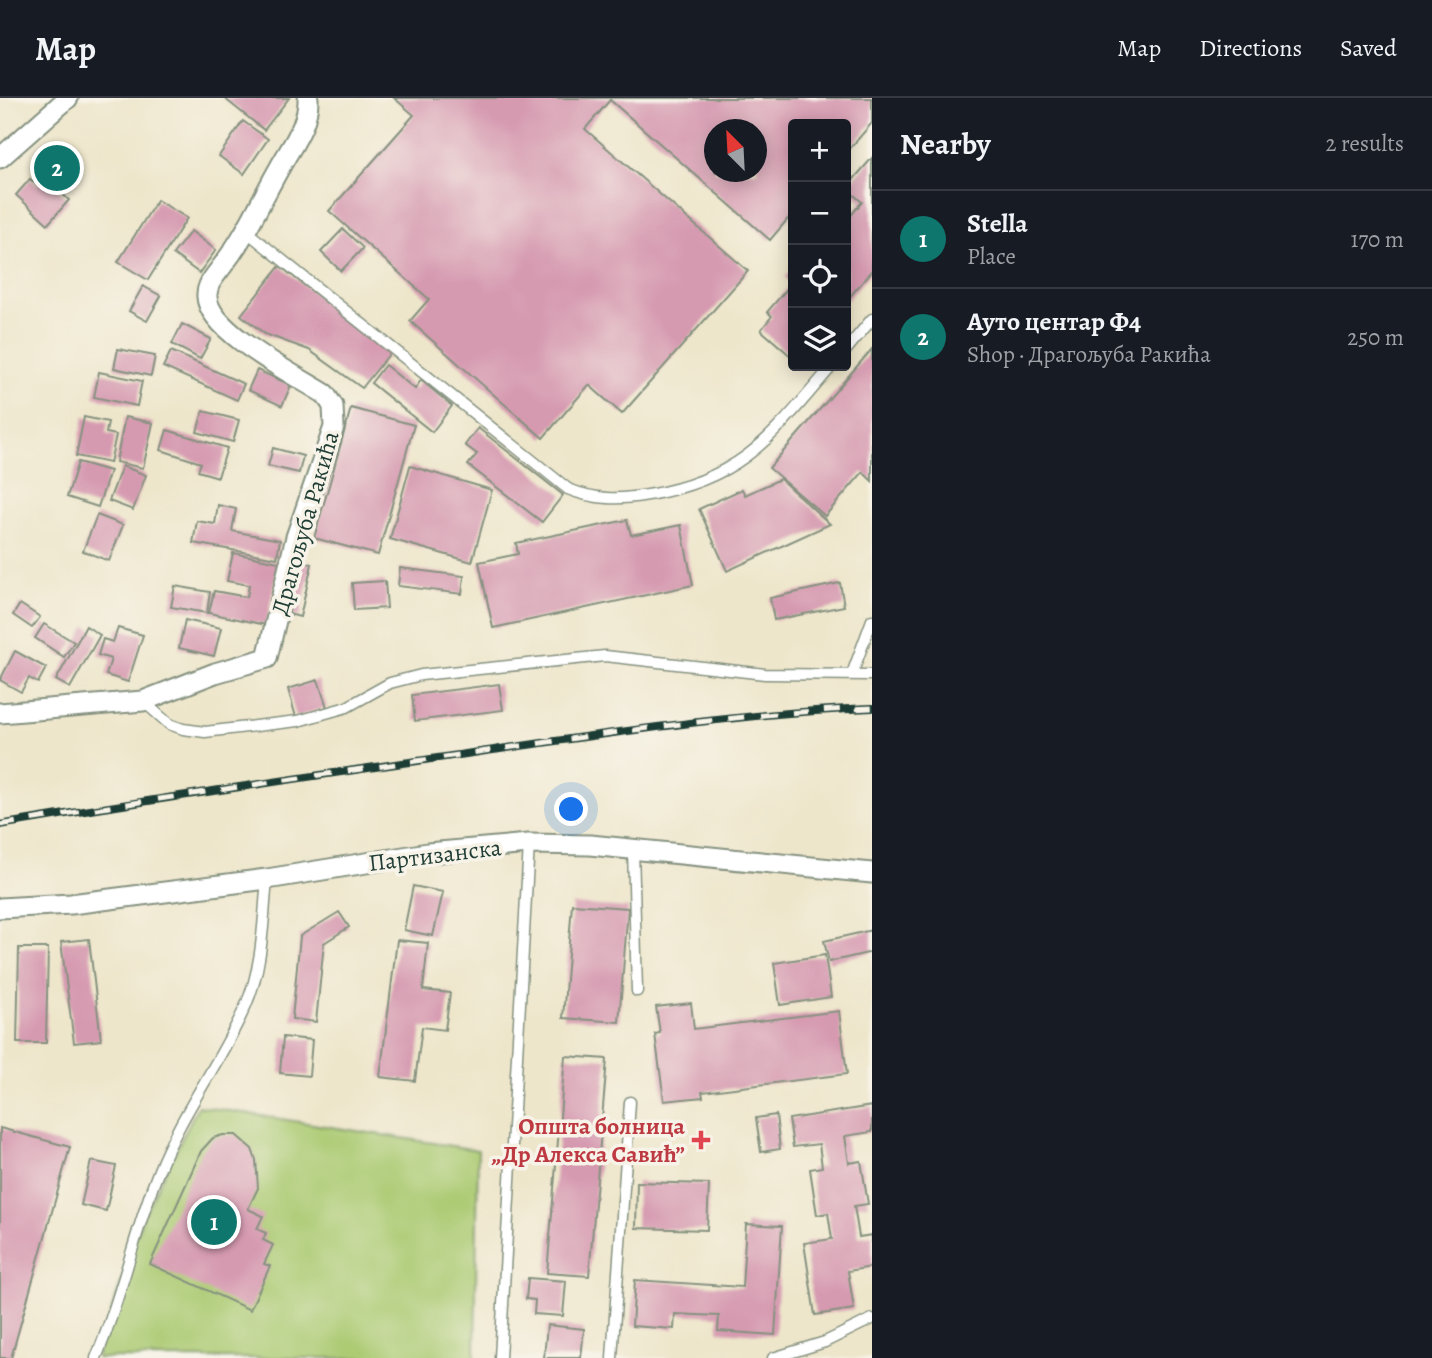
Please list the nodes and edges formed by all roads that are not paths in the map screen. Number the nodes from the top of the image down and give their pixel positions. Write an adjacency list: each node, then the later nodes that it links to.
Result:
1 (68, 98): 3 (street)
2 (308, 98): 4 (street, Драгољуба Ракића)
3 (0, 158)
4 (247, 231): 7 (lane); 11 (street, Драгољуба Ракића)
5 (872, 319): 6 (lane)
6 (851, 344)
7 (828, 371)
8 (872, 620): 9 (lane)
9 (852, 674): 10 (lane); 11 (lane)
10 (872, 675)
11 (143, 701): 12 (street)
12 (0, 713)
13 (529, 844): 14 (street, Партизанска); 16 (street, Партизанска); 22 (lane)
14 (633, 849): 15 (street, Партизанска); 18 (lane)
15 (872, 873)
16 (267, 879): 17 (street, Партизанска); 21 (lane)
17 (0, 908)
18 (636, 991)
19 (630, 1102): 23 (lane)
20 (872, 1319): 24 (lane)
21 (96, 1358)
22 (500, 1358)
23 (612, 1358)
24 (773, 1358)

